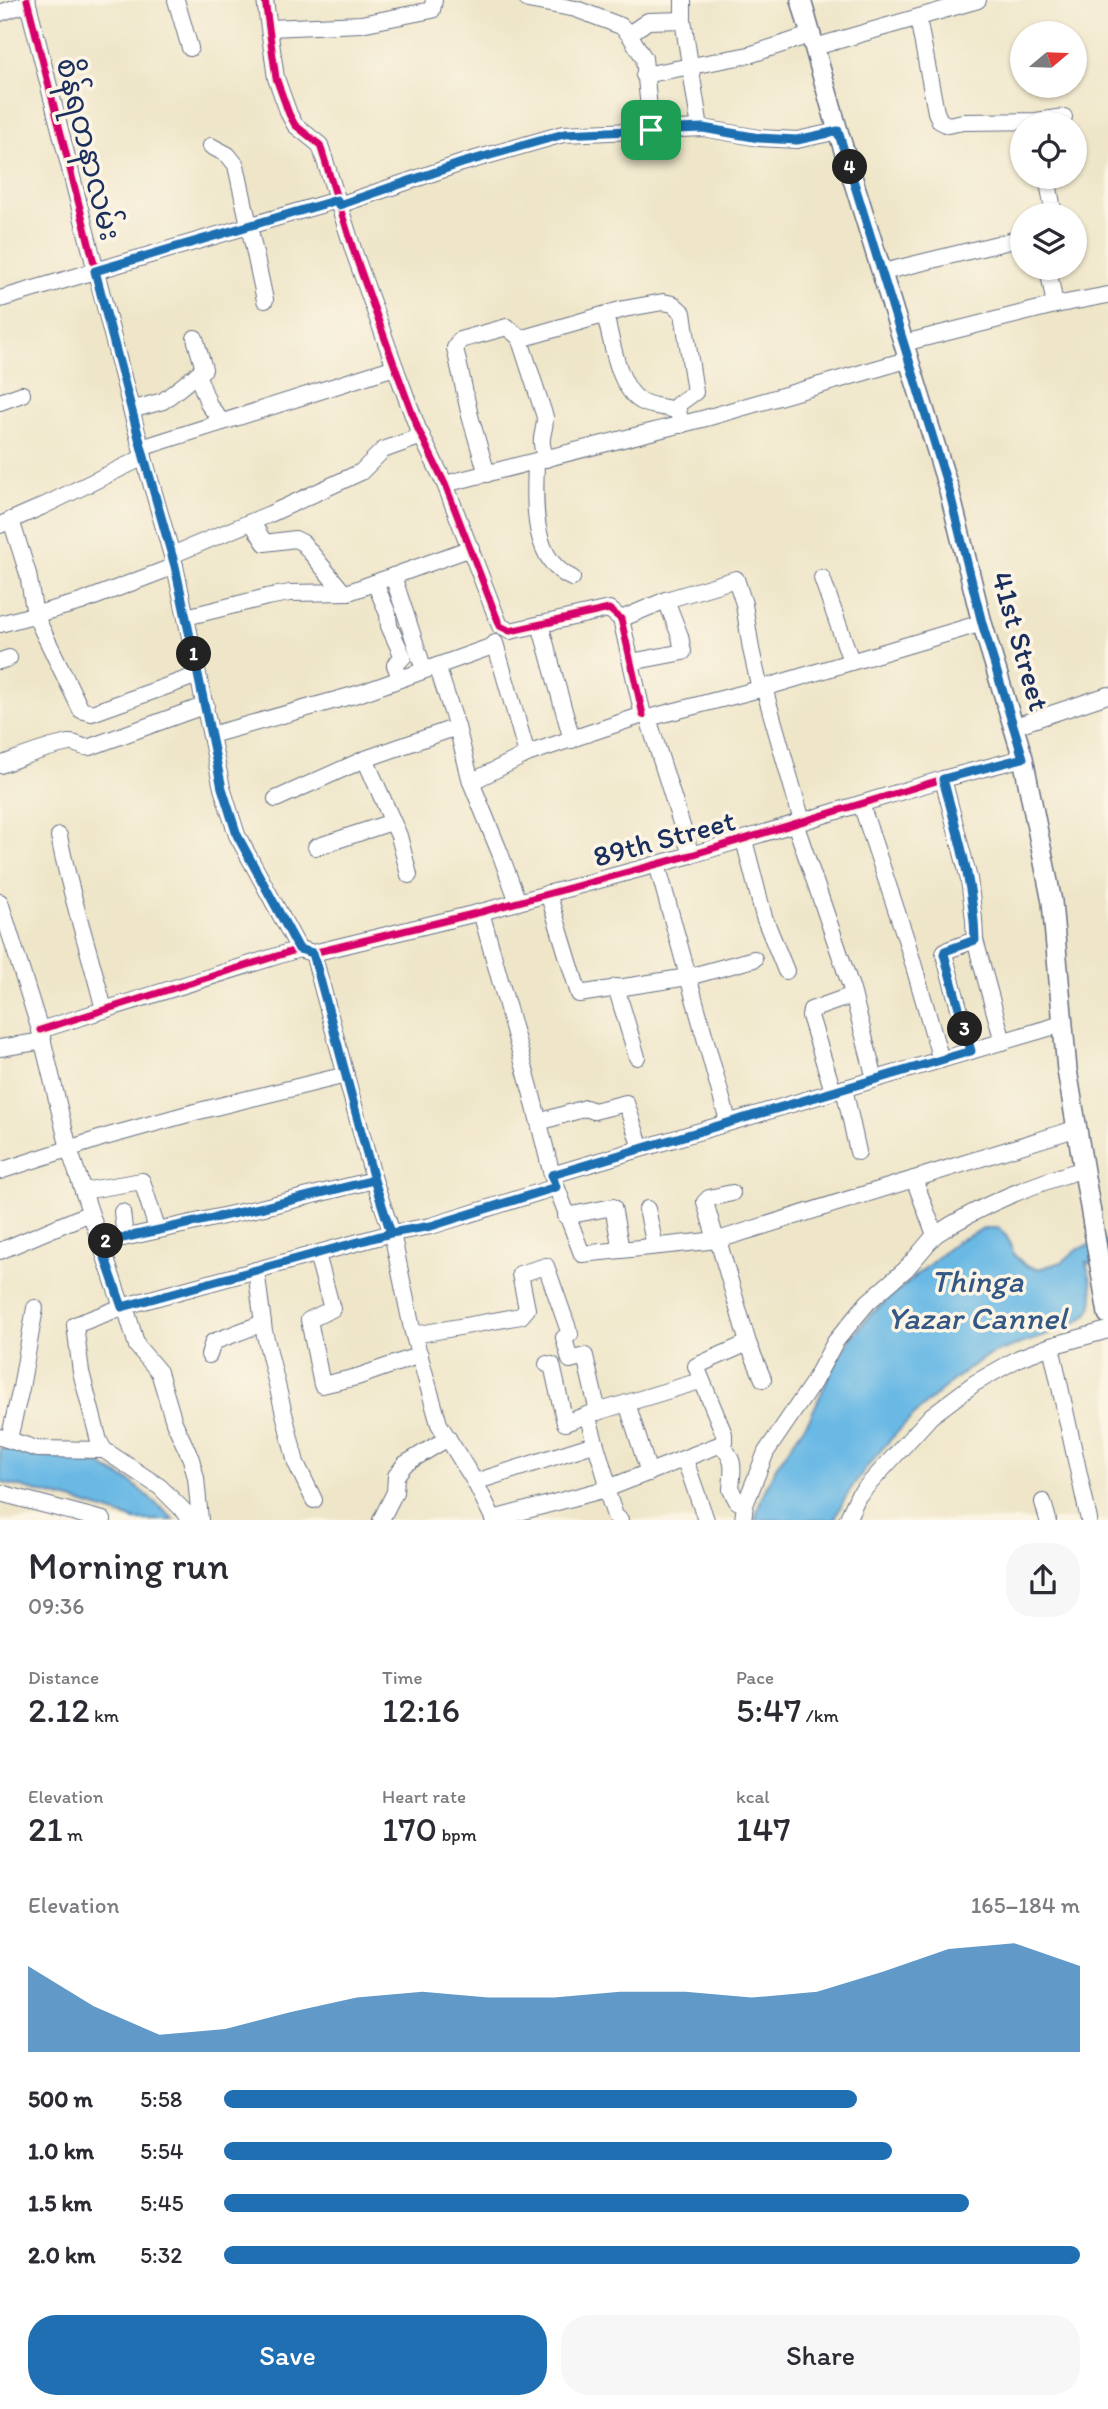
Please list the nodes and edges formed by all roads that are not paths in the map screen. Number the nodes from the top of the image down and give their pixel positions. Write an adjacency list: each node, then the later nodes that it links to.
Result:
1 (176, 0): 15 (street)
2 (265, 0): 12 (street)
3 (434, 0): 12 (street)
4 (528, 0): 13 (street)
5 (683, 0): 11 (street)
6 (801, 0): 14 (main road, 41st Street)
7 (978, 0): 10 (street)
8 (28, 1): 9 (street); 26 (street, စိန်ရတနာလမ်း)
9 (0, 13)
10 (918, 18): 14 (street); 18 (street)
11 (683, 20): 13 (street); 16 (street)
12 (270, 28): 23 (street)
13 (629, 34): 17 (street)
14 (812, 41): 16 (street); 21 (main road, 41st Street)
15 (190, 48)
16 (691, 66): 17 (street); 19 (street)
17 (645, 75): 20 (street)
18 (1010, 123)
19 (700, 128): 20 (street); 21 (street)
20 (651, 130): 23 (street)
21 (838, 131): 27 (main road, 41st Street)
22 (211, 146): 24 (street)
23 (338, 203): 24 (street); 37 (street)
24 (250, 226): 26 (street); 31 (street)
25 (1010, 241): 27 (street)
26 (95, 271): 30 (street); 41 (street, စိန်ရတနာလမ်း)
27 (883, 272): 36 (main road, 41st Street)
28 (1050, 280): 32 (street)
29 (1108, 295): 32 (street)
30 (0, 299)
31 (265, 300)
32 (1055, 305): 36 (street)
33 (605, 315): 35 (street); 42 (street); 42 (street)
34 (195, 338): 38 (street)
35 (520, 339): 46 (street); 47 (street)
36 (907, 351): 42 (street); 62 (main road, 41st Street)
37 (395, 367): 43 (street); 44 (street)
38 (197, 374): 41 (street); 43 (street)
39 (22, 394): 40 (street)
40 (0, 402)
41 (131, 410): 45 (street, စိန်ရတနာလမ်း)
42 (679, 418): 46 (street)
43 (222, 422): 45 (street)
44 (422, 436): 48 (street); 50 (street)
45 (142, 452): 49 (street); 52 (street, စိန်ရတနာလမ်း)
46 (541, 461): 47 (street); 54 (street)
47 (487, 474): 48 (street)
48 (445, 484): 51 (street)
49 (6, 522): 59 (street)
50 (251, 523): 52 (street); 57 (street)
51 (471, 548): 53 (street); 65 (street)
52 (174, 561): 59 (street); 60 (street, စိန်ရတနာလမ်း)
53 (393, 576): 56 (street); 69 (street)
54 (572, 578)
55 (822, 578): 67 (street)
56 (375, 583): 57 (street); 71 (street)
57 (344, 592): 60 (street)
58 (666, 600): 61 (street); 68 (street); 72 (street)
59 (35, 615): 63 (street); 70 (street)
60 (186, 617): 70 (street, စိန်ရတနာလမ်း)
61 (621, 619): 64 (street); 68 (street)
62 (982, 623): 67 (street); 76 (main road, 41st Street)
63 (0, 624)
64 (540, 624): 65 (street); 79 (street)
65 (507, 631): 66 (street)
66 (495, 643): 69 (street); 80 (street)
67 (851, 661): 72 (street)
68 (631, 662): 75 (street)
69 (431, 668): 71 (street); 77 (street)
70 (198, 675): 74 (street, စိန်ရတနာလမ်း)
71 (400, 678): 78 (street)
72 (762, 688): 75 (street); 89 (street)
73 (1108, 695): 76 (street)
74 (206, 705): 78 (street, စိန်ရတနာလမ်း); 83 (street)
75 (646, 717): 79 (street); 93 (street)
76 (1015, 726): 81 (main road, 41st Street)
77 (457, 727): 82 (street); 85 (street)
78 (211, 735): 101 (street, စိန်ရတနာလမ်း)
79 (572, 740): 80 (street)
80 (527, 754): 85 (street)
81 (1023, 758): 84 (street, 89th Street); 108 (main road, 41st Street)
82 (365, 760): 86 (street); 88 (street)
83 (0, 765)
84 (943, 779): 87 (street, 89th Street); 100 (street)
85 (471, 782): 98 (street)
86 (276, 799)
87 (861, 804): 89 (street, 89th Street); 114 (street)
88 (392, 822): 92 (street); 95 (street)
89 (798, 822): 91 (street, 89th Street); 106 (street)
90 (59, 836): 107 (street)
91 (744, 840): 93 (street, 89th Street); 103 (street)
92 (316, 847)
93 (691, 855): 94 (street, 89th Street)
94 (657, 864): 96 (street, 89th Street); 104 (street)
95 (409, 875)
96 (548, 893): 98 (street, 89th Street); 105 (street)
97 (0, 902): 109 (street)
98 (518, 902): 99 (street, 89th Street)
99 (481, 912): 101 (street, 89th Street); 119 (street)
100 (975, 940): 110 (street); 112 (street)
101 (306, 951): 107 (street, 89th Street); 115 (street, စိန်ရတနာလမ်း)
102 (754, 959): 104 (street)
103 (786, 971)
104 (688, 977): 105 (street); 118 (street)
105 (616, 987): 113 (street)
106 (853, 995): 116 (street); 117 (street)
107 (104, 1010): 109 (street, 89th Street)
108 (1062, 1024): 110 (street); 120 (main road, 41st Street)
109 (42, 1035): 111 (street, 89th Street); 122 (street)
110 (1003, 1042): 112 (street)
111 (0, 1048)
112 (971, 1051): 114 (street)
113 (637, 1057)
114 (941, 1060): 116 (street)
115 (346, 1075): 122 (street); 127 (street, စိန်ရတနာလမ်း)
116 (875, 1079): 117 (street)
117 (839, 1090): 118 (street); 123 (street)
118 (728, 1121): 121 (street)
119 (539, 1122): 121 (street); 128 (street)
120 (1078, 1128): 124 (main road, 41st Street); 126 (street)
121 (641, 1148): 128 (street)
122 (69, 1149): 125 (street); 129 (street)
123 (858, 1152)
124 (1084, 1169): 137 (street); 146 (main road, 41st Street)
125 (0, 1171)
126 (914, 1179): 137 (street); 139 (street)
127 (374, 1180): 135 (street); 136 (street, စိန်ရတနာလမ်း)
128 (554, 1181): 134 (street); 136 (street)
129 (83, 1191): 133 (street); 135 (street)
130 (732, 1193): 139 (street)
131 (647, 1209): 141 (street)
132 (121, 1212): 138 (street)
133 (90, 1213): 140 (street); 143 (street)
134 (566, 1216): 142 (street); 142 (street)
135 (157, 1229): 138 (street)
136 (391, 1233): 144 (street); 152 (street, စိန်ရတနာလမ်း)
137 (935, 1235): 174 (street)
138 (125, 1237): 140 (street)
139 (717, 1240): 141 (street); 153 (street)
140 (100, 1243): 147 (street)
141 (655, 1246): 142 (street)
142 (621, 1250)
143 (0, 1251)
144 (317, 1254): 145 (street); 156 (street)
145 (256, 1270): 147 (street); 150 (street)
146 (1104, 1275): 149 (main road, 41st Street)
147 (123, 1307): 166 (street); 178 (street)
148 (35, 1308): 162 (street)
149 (1108, 1314)
150 (263, 1323): 155 (street); 172 (street)
151 (1108, 1331): 154 (street)
152 (414, 1335): 156 (street, စိန်ရတနာလမ်း); 161 (street)
153 (748, 1343): 158 (street); 159 (street)
154 (1051, 1346): 182 (street); 184 (street)
155 (209, 1355)
156 (420, 1355): 163 (street, စိန်ရတနာလမ်း)
157 (547, 1364): 161 (street)
158 (763, 1379)
159 (701, 1381): 160 (street); 165 (street)
160 (627, 1403): 161 (street); 168 (street)
161 (593, 1414): 164 (street)
162 (4, 1438): 166 (street)
163 (448, 1438): 169 (street, စိန်ရတနာလမ်း); 179 (street)
164 (594, 1444): 169 (street); 170 (street)
165 (721, 1444): 167 (street); 174 (street)
166 (104, 1450): 177 (street)
167 (685, 1460): 168 (street); 181 (street)
168 (649, 1473): 170 (street)
169 (475, 1482): 180 (street, စိန်ရတနာလမ်း)
170 (608, 1488): 176 (street); 180 (street)
171 (0, 1493): 175 (street)
172 (314, 1500)
173 (1043, 1502): 183 (street)
174 (744, 1513)
175 (92, 1519)
176 (614, 1519)
177 (193, 1520)
178 (200, 1520)
179 (381, 1520)
180 (494, 1520)
181 (706, 1520)
182 (848, 1520)
183 (1048, 1520)
184 (1089, 1520)

